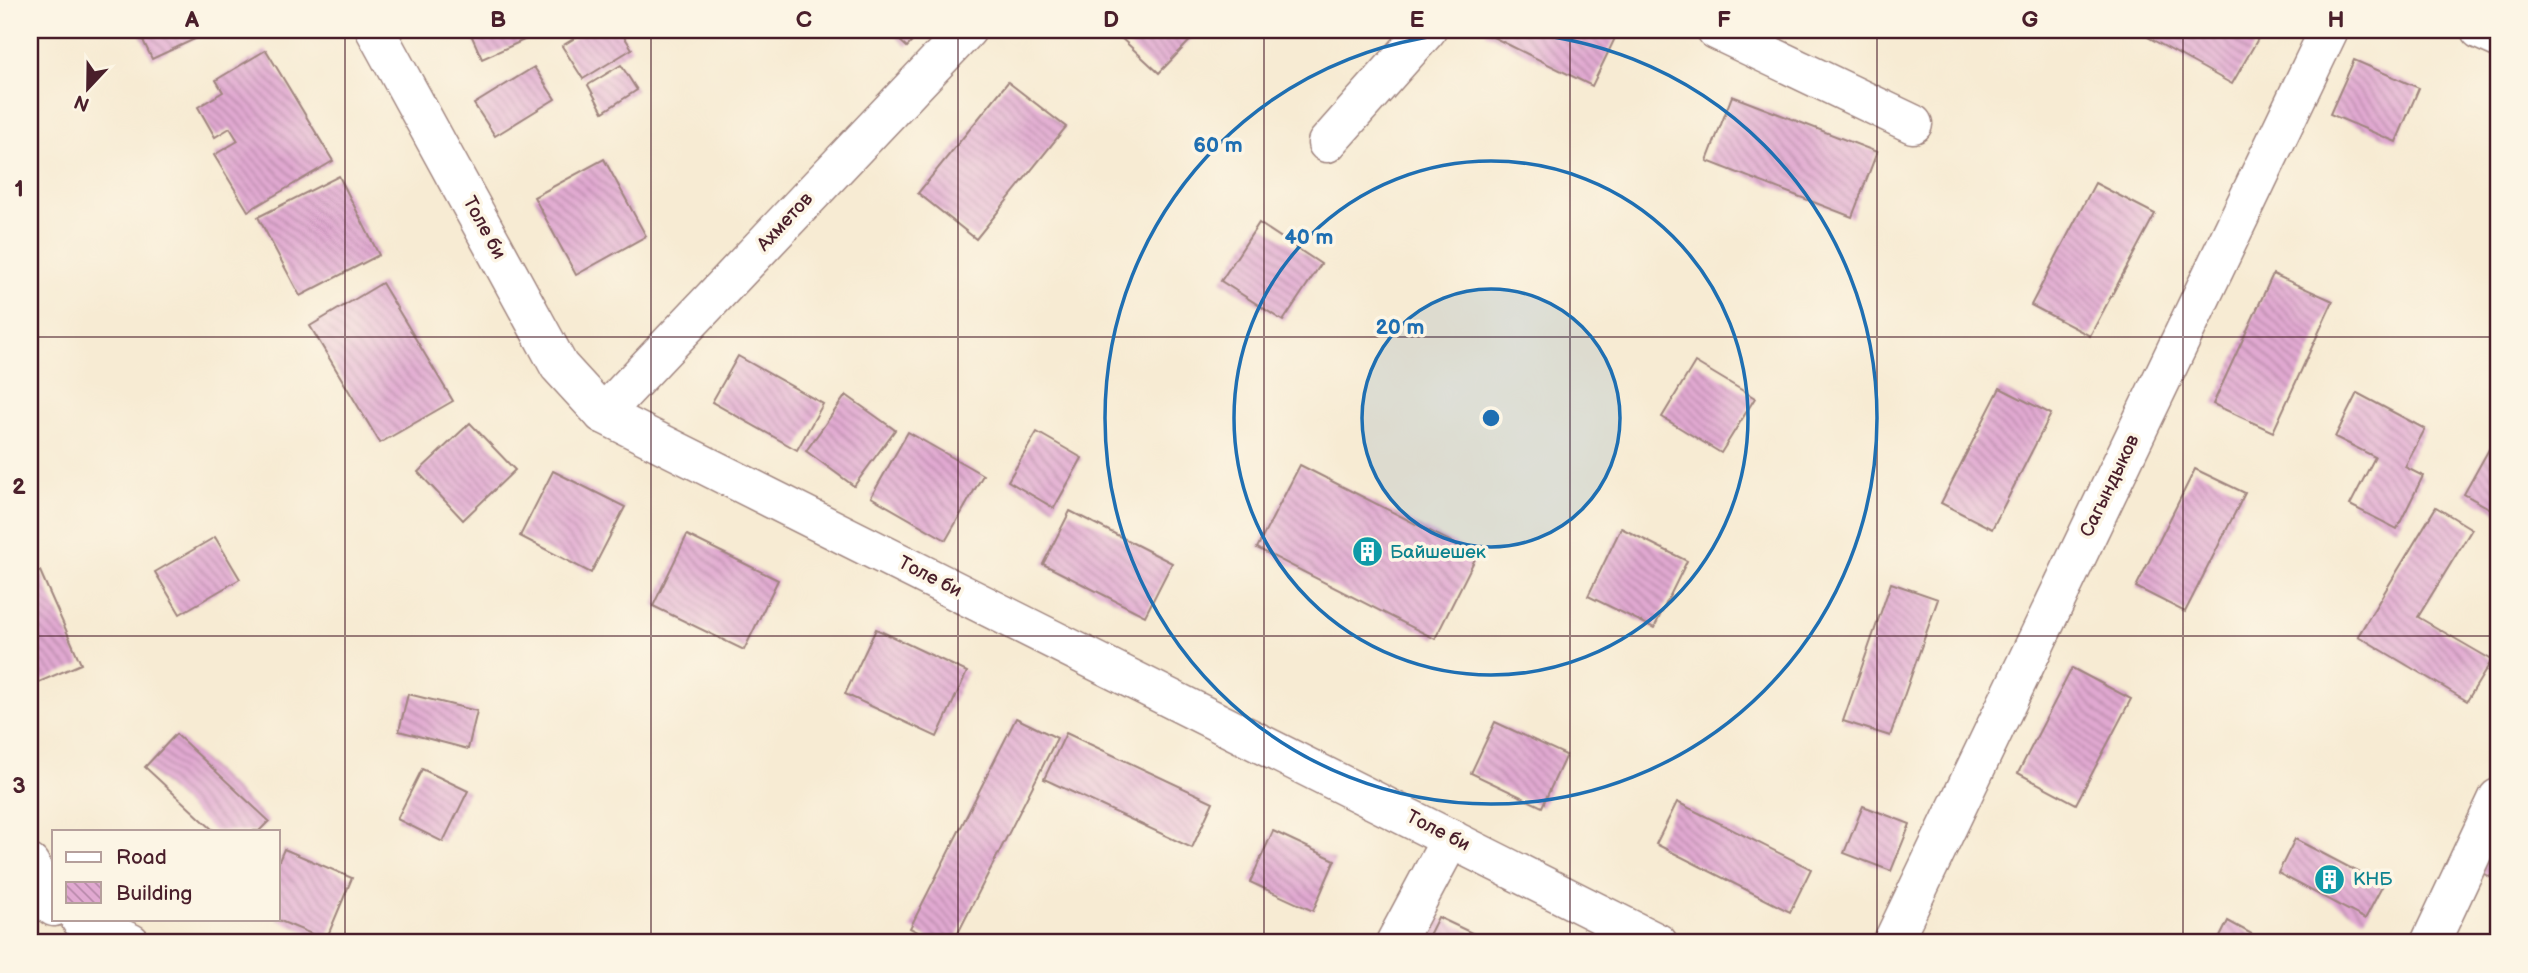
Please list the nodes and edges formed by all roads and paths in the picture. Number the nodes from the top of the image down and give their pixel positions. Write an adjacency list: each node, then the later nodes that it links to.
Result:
1 (375, 30): 10 (street, Толе би)
2 (967, 30): 10 (street, Ахметов)
3 (1427, 30): 9 (street)
4 (1716, 30): 8 (street)
5 (2329, 30): 19 (street, Сагындыков)
6 (2480, 30): 7 (street)
7 (2498, 38)
8 (1913, 124)
9 (1327, 144)
10 (603, 414): 12 (street, Толе би)
11 (2498, 798): 20 (street)
12 (1451, 838): 17 (street); 18 (street, Толе би)
13 (30, 864): 14 (street)
14 (52, 911)
15 (71, 920): 16 (street)
16 (131, 943)
17 (1395, 943)
18 (1658, 943)
19 (1892, 943)
20 (2430, 943)

